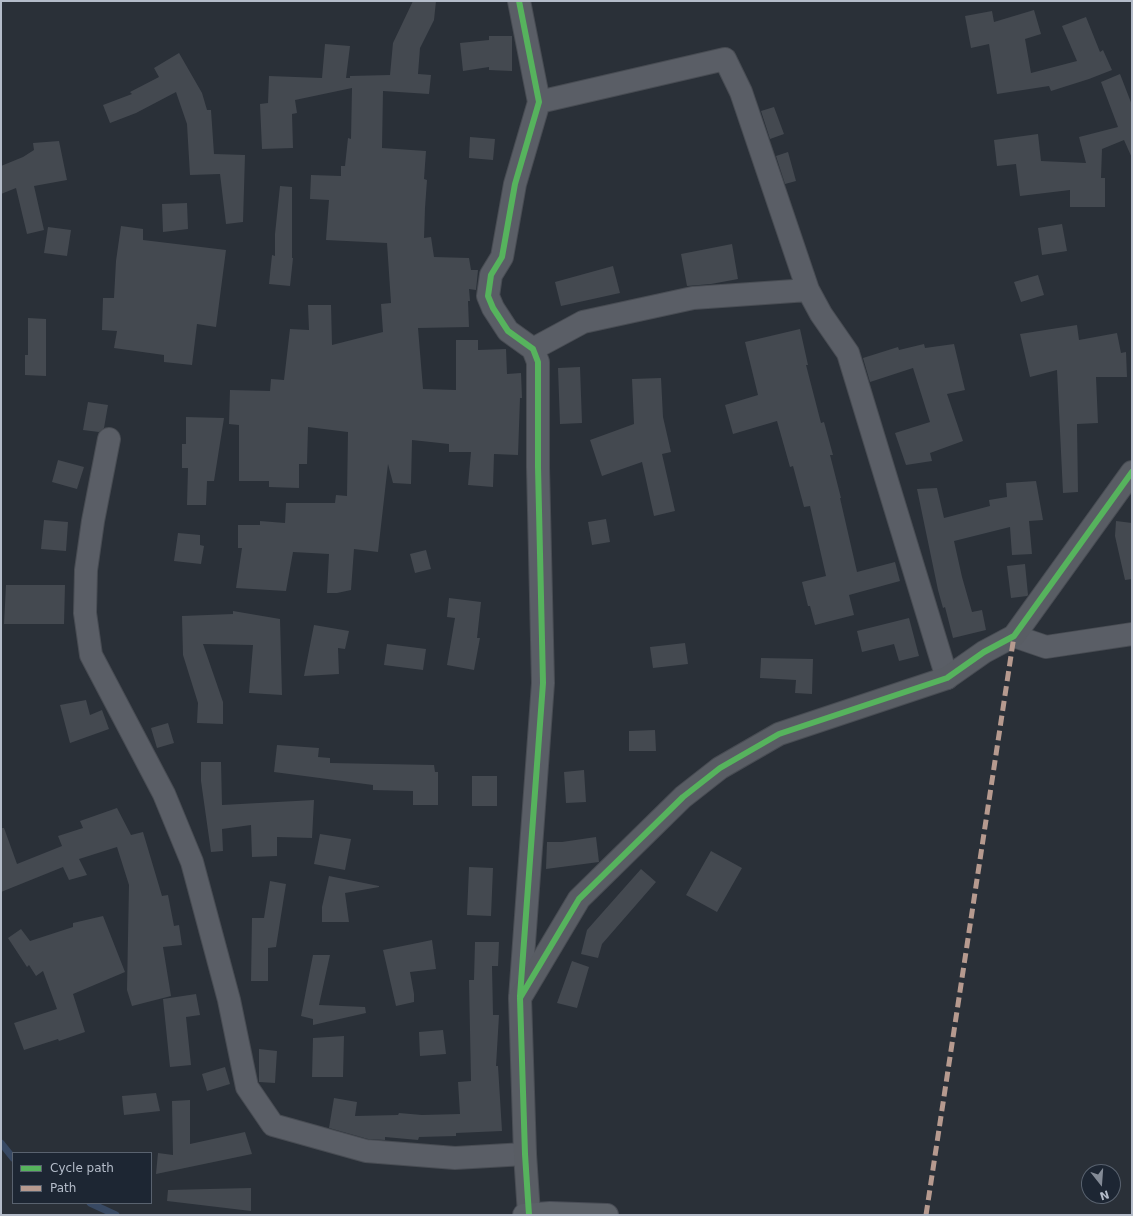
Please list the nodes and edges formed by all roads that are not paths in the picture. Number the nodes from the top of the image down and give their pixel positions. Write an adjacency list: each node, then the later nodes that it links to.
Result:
1 (519, 1): 2 (street)
2 (538, 102): 3 (street); 4 (street)
3 (808, 290): 4 (street); 9 (street)
4 (533, 349): 10 (street)
5 (109, 439): 11 (street)
6 (1132, 472): 8 (street)
7 (1132, 634): 8 (street)
8 (1014, 636): 9 (street)
9 (947, 678): 10 (street)
10 (520, 998): 11 (street)
11 (525, 1154): 12 (street)
12 (527, 1215): 13 (main road)
13 (607, 1215)

